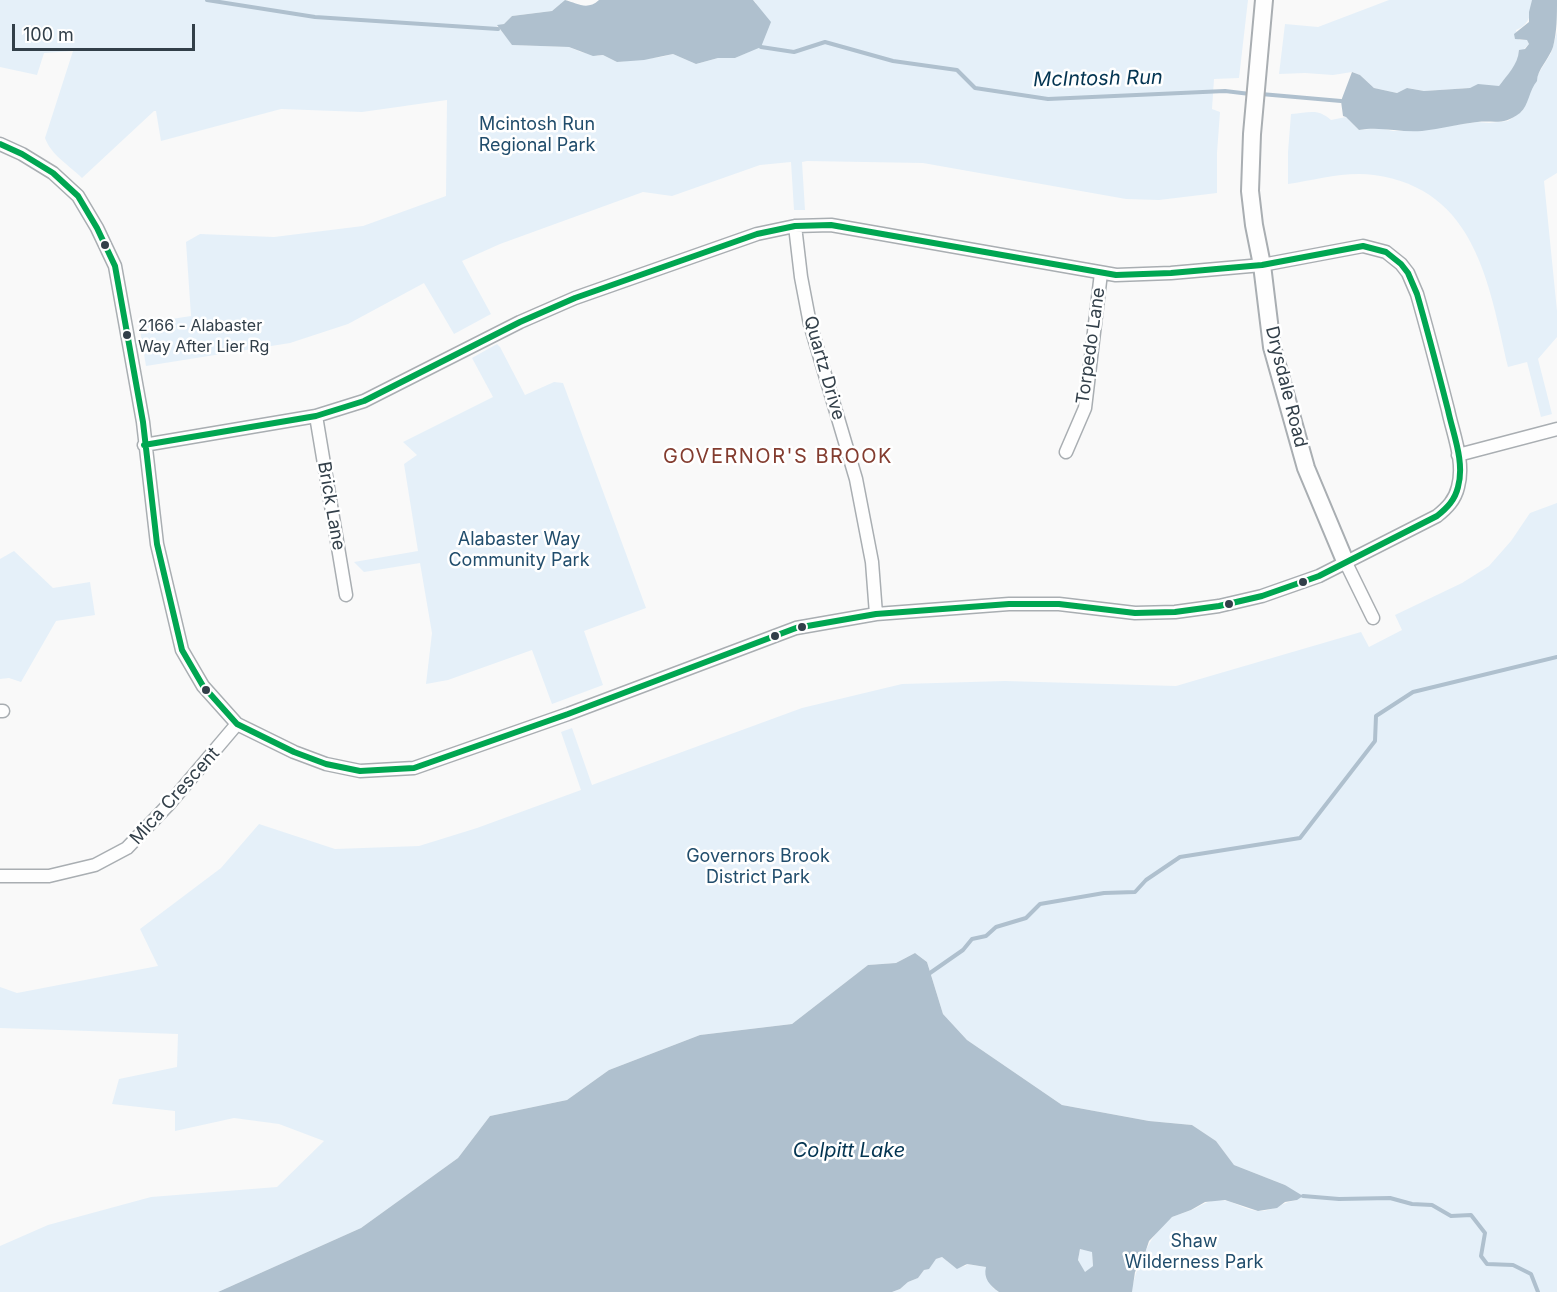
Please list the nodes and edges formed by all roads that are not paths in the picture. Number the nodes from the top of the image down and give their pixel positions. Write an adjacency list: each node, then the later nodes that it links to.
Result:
1 (1264, 0): 4 (street, Drysdale Road)
2 (0, 144): 8 (street)
3 (795, 226): 5 (street); 6 (street); 13 (street, Quartz Drive)
4 (1262, 265): 5 (street); 10 (street); 11 (street, Drysdale Road)
5 (1101, 273): 9 (street, Torpedo Lane)
6 (316, 416): 8 (street); 12 (street, Brick Lane)
7 (1557, 429): 10 (street)
8 (144, 445): 15 (street)
9 (1066, 452)
10 (1458, 455): 11 (street)
11 (1345, 561): 13 (street); 14 (street, Drysdale Road)
12 (346, 595)
13 (876, 614): 15 (street)
14 (1372, 618)
15 (237, 724): 16 (street, Mica Crescent)
16 (0, 876)

